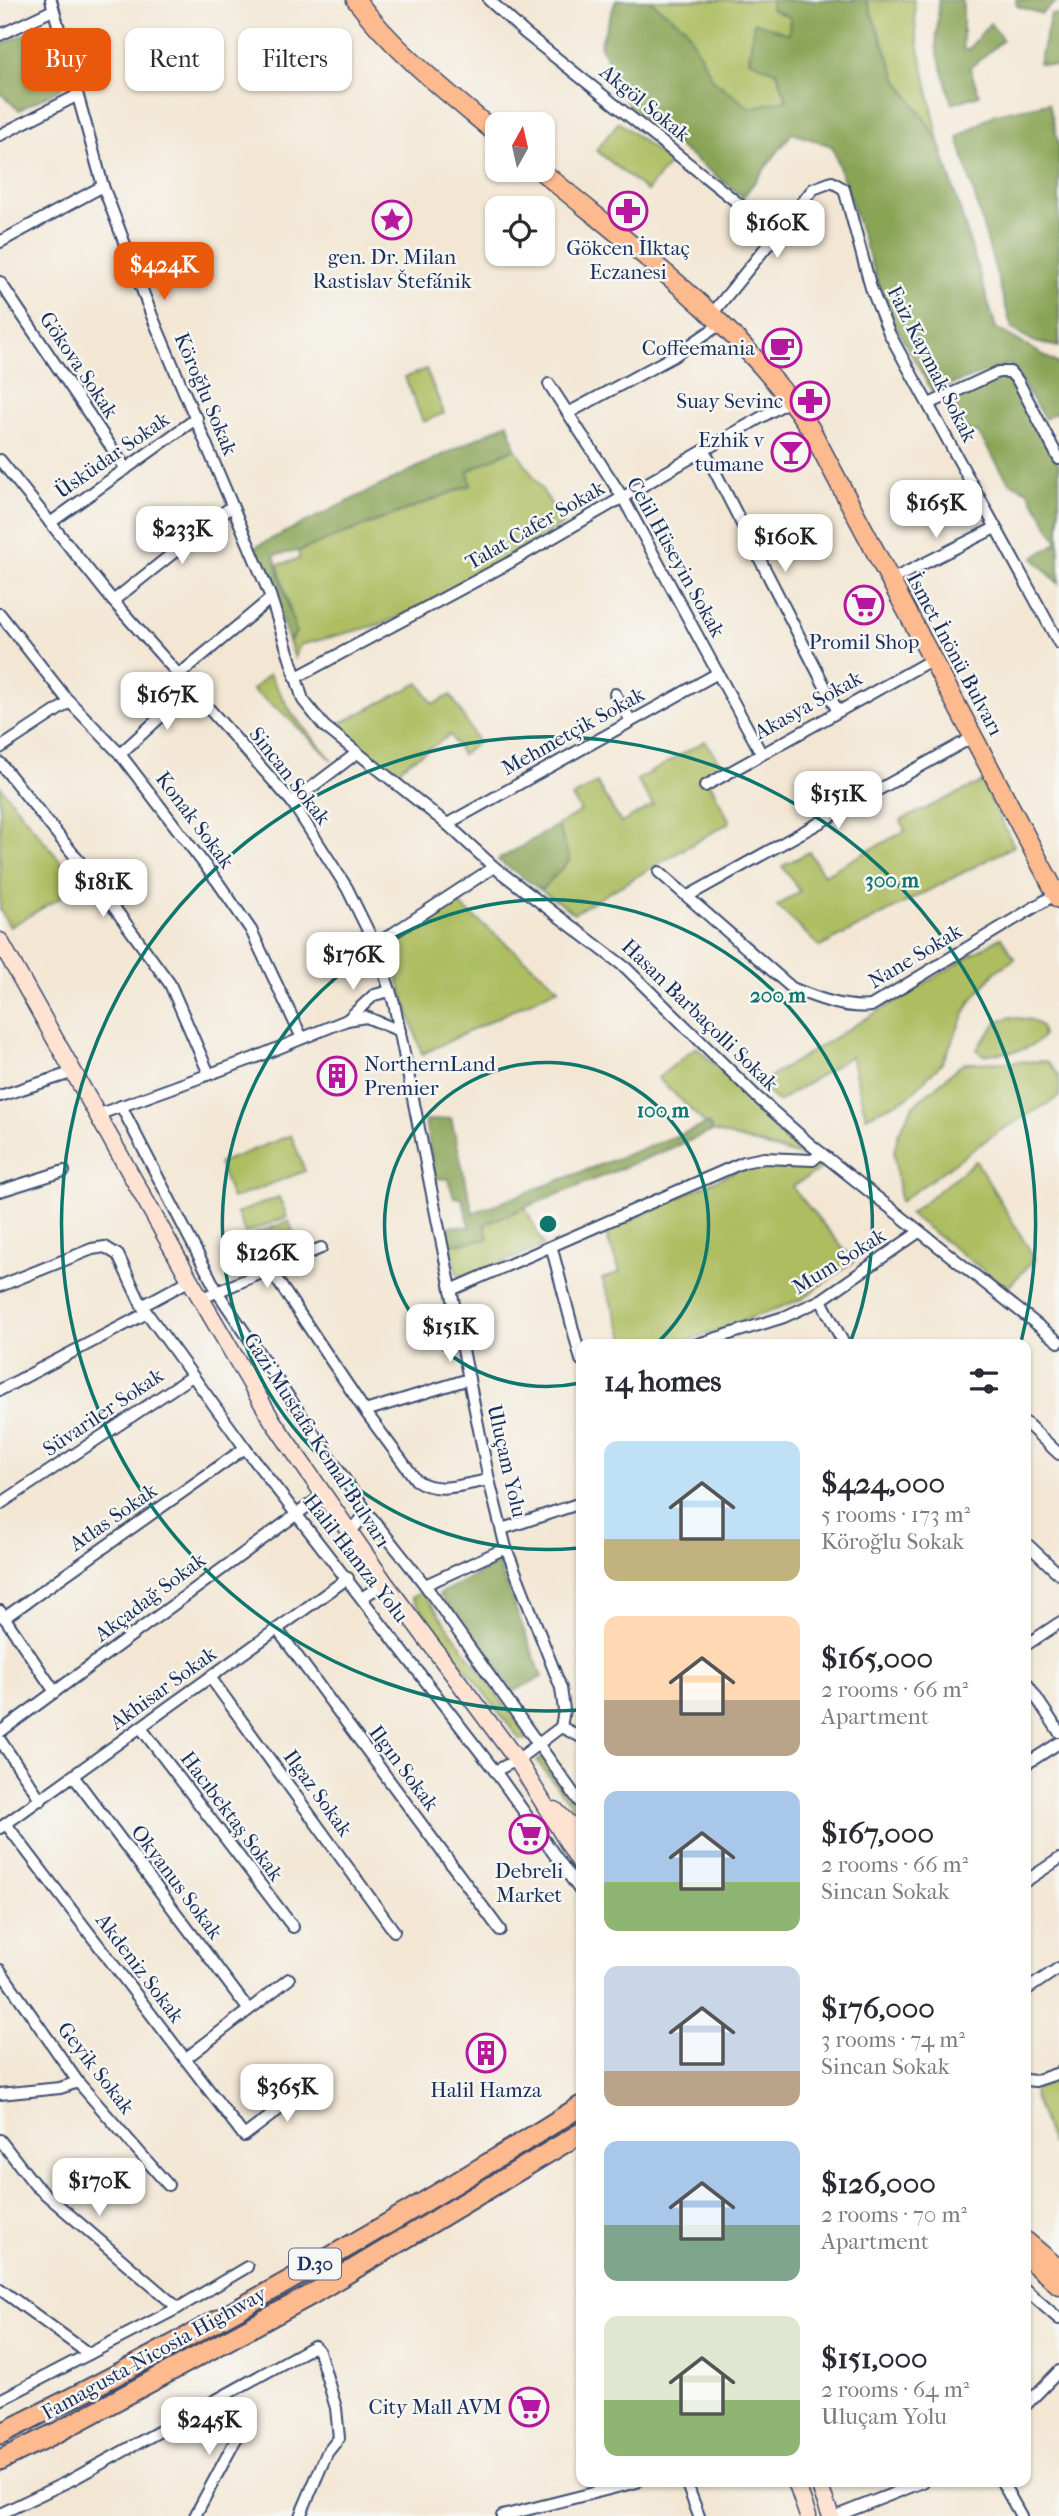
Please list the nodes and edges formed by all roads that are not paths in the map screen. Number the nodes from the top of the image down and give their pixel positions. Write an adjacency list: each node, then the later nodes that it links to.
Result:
1 (356, 0): 6 (main road)
2 (489, 0): 10 (street, Akgöl Sokak)
3 (52, 5): 4 (street); 5 (street, Köroğlu Sokak)
4 (0, 35)
5 (76, 96): 7 (street); 9 (street, Köroğlu Sokak)
6 (485, 124)
7 (0, 135)
8 (554, 182): 13 (main road, İsmet İnönü Bulvarı)
9 (103, 186): 11 (street); 18 (street, Köroğlu Sokak)
10 (778, 235): 13 (street); 16 (street, Faiz Kaymak Sokak)
11 (0, 242)
12 (0, 282): 22 (street, Gökova Sokak)
13 (717, 318): 15 (main road, İsmet İnönü Bulvarı); 17 (street)
14 (549, 384): 17 (street, Celil Hüseyin Sokak)
15 (791, 400): 19 (street, Talat Cafer Sokak); 27 (main road, İsmet İnönü Bulvarı)
16 (929, 404): 20 (street); 26 (street, Faiz Kaymak Sokak)
17 (570, 412): 23 (street, Celil Hüseyin Sokak)
18 (197, 418): 22 (street, Üsküdar Sokak); 24 (street, Köroğlu Sokak)
19 (705, 452): 23 (street, Talat Cafer Sokak); 39 (street)
20 (1059, 459)
21 (0, 460): 25 (street, Sincan Sokak)
22 (126, 469): 25 (street, Üsküdar Sokak)
23 (622, 498): 33 (street, Celil Hüseyin Sokak); 35 (street, Talat Cafer Sokak)
24 (232, 506): 28 (street, Köroğlu Sokak); 29 (street)
25 (50, 523): 29 (street, Sincan Sokak)
26 (995, 528): 27 (street); 31 (street, Faiz Kaymak Sokak)
27 (891, 580): 32 (main road, İsmet İnönü Bulvarı)
28 (270, 600): 34 (street); 35 (street, Hasan Barbaçolli Sokak)
29 (113, 601): 34 (street, Sincan Sokak)
30 (0, 614): 38 (street, Konak Sokak)
31 (1059, 643)
32 (932, 660): 39 (street, Akasya Sokak); 41 (main road, İsmet İnönü Bulvarı)
33 (718, 673): 40 (street, Mehmetçik Sokak); 44 (street, Celil Hüseyin Sokak)
34 (180, 674): 36 (street, Sincan Sokak)
35 (295, 678): 43 (street, Hasan Barbaçolli Sokak)
36 (193, 687): 45 (street); 48 (street, Sincan Sokak)
37 (615, 694): 40 (street)
38 (70, 702): 42 (street); 45 (street, Konak Sokak)
39 (837, 710): 44 (street, Akasya Sokak)
40 (631, 721): 49 (street, Mehmetçik Sokak)
41 (973, 737): 52 (street); 53 (main road, İsmet İnönü Bulvarı)
42 (0, 748)
43 (357, 753): 48 (street); 49 (street, Hasan Barbaçolli Sokak)
44 (761, 753): 47 (street, Akasya Sokak)
45 (120, 754): 59 (street, Konak Sokak)
46 (0, 763): 61 (street)
47 (705, 786)
48 (292, 802): 55 (street, Sincan Sokak)
49 (447, 824): 50 (street, Hasan Barbaçolli Sokak)
50 (494, 867): 55 (street); 65 (street, Hasan Barbaçolli Sokak)
51 (659, 872): 52 (street, Nane Sokak)
52 (688, 896): 53 (street, Nane Sokak)
53 (1058, 896)
54 (0, 942): 60 (main road, Gazi Mustafa Kemal Bulvarı)
55 (375, 945): 56 (street, Sincan Sokak)
56 (390, 990): 57 (street); 58 (street, Uluçam Yolu)
57 (347, 1020): 58 (street); 59 (street)
58 (400, 1031): 74 (street, Uluçam Yolu)
59 (302, 1038): 61 (street)
60 (74, 1072): 62 (street); 64 (main road, Gazi Mustafa Kemal Bulvarı)
61 (209, 1074): 63 (street)
62 (0, 1096)
63 (121, 1106): 64 (street); 75 (street)
64 (97, 1115): 72 (main road, Gazi Mustafa Kemal Bulvarı)
65 (821, 1153): 68 (street, Hasan Barbaçolli Sokak); 70 (street)
66 (64, 1171): 67 (street)
67 (0, 1191)
68 (919, 1232): 77 (street, Mum Sokak); 82 (street, Hasan Barbaçolli Sokak)
69 (321, 1248): 71 (street)
70 (552, 1249): 74 (street); 81 (street)
71 (271, 1271): 75 (street); 86 (street)
72 (190, 1280): 76 (main road, Gazi Mustafa Kemal Bulvarı); 78 (street)
73 (0, 1286): 78 (street, Halil Hamza Yolu)
74 (451, 1290): 84 (street, Uluçam Yolu)
75 (218, 1293): 76 (street); 94 (street)
76 (200, 1298): 91 (main road, Gazi Mustafa Kemal Bulvarı)
77 (821, 1300): 79 (street, Mum Sokak); 80 (street)
78 (144, 1309): 83 (street, Halil Hamza Yolu); 85 (street)
79 (714, 1339)
80 (841, 1339)
81 (576, 1341)
82 (1059, 1342)
83 (192, 1376): 88 (street, Halil Hamza Yolu); 92 (street, Süvariler Sokak)
84 (469, 1379): 86 (street); 90 (street, Uluçam Yolu)
85 (0, 1390)
86 (365, 1410): 90 (street)
87 (1031, 1428): 89 (street)
88 (245, 1448): 95 (street, Halil Hamza Yolu); 105 (street, Atlas Sokak)
89 (1059, 1454)
90 (489, 1480): 96 (street, Uluçam Yolu)
91 (323, 1495): 95 (street, Akçadağ Sokak); 97 (main road, Gazi Mustafa Kemal Bulvarı)
92 (0, 1504)
93 (576, 1505): 96 (street)
94 (367, 1512): 97 (street); 103 (street)
95 (295, 1513): 101 (street, Halil Hamza Yolu); 111 (street, Akçadağ Sokak)
96 (502, 1529): 98 (street, Uluçam Yolu)
97 (350, 1534): 102 (main road, Gazi Mustafa Kemal Bulvarı)
98 (506, 1548): 103 (street); 112 (street, Uluçam Yolu)
99 (1031, 1548): 100 (street)
100 (1059, 1574)
101 (348, 1578): 104 (street, Halil Hamza Yolu); 107 (street, Akhisar Sokak)
102 (385, 1583): 104 (street); 120 (main road, Gazi Mustafa Kemal Bulvarı)
103 (425, 1585): 119 (street)
104 (363, 1597): 122 (street, Halil Hamza Yolu)
105 (2, 1615): 111 (street)
106 (1059, 1623): 108 (street)
107 (277, 1629): 109 (street, Akhisar Sokak); 134 (street, Ilgın Sokak)
108 (1031, 1642)
109 (210, 1677): 113 (street, Akhisar Sokak); 135 (street, Ilgaz Sokak)
110 (1031, 1690): 115 (street)
111 (55, 1692): 114 (street, Akçadağ Sokak)
112 (561, 1727): 116 (street); 119 (street)
113 (141, 1728): 123 (street, Akhisar Sokak); 133 (street, Hacıbektaş Sokak)
114 (0, 1732)
115 (1059, 1732)
116 (576, 1734)
117 (0, 1740): 126 (street)
118 (1059, 1743): 121 (street)
119 (539, 1745): 120 (street); 124 (street)
120 (517, 1760): 122 (street); 125 (main road, Gazi Mustafa Kemal Bulvarı)
121 (1031, 1761)
122 (495, 1771): 132 (street, Halil Hamza Yolu)
123 (74, 1777): 126 (street, Akhisar Sokak); 140 (street, Okyanus Sokak)
124 (576, 1797)
125 (543, 1798): 128 (main road, Gazi Mustafa Kemal Bulvarı); 129 (main road, Gazi Mustafa Kemal Bulvarı)
126 (41, 1800): 127 (street, Akhisar Sokak)
127 (3, 1826): 141 (street, Akdeniz Sokak)
128 (576, 1830)
129 (576, 1855)
130 (1059, 1859): 131 (street)
131 (1031, 1878)
132 (576, 1885)
133 (293, 1927)
134 (500, 1930)
135 (394, 1931)
136 (1059, 1968): 139 (street)
137 (0, 1970): 144 (street, Geyik Sokak)
138 (289, 1979): 140 (street)
139 (1031, 1987)
140 (248, 2009): 141 (street)
141 (185, 2059): 145 (street, Akdeniz Sokak)
142 (1059, 2073): 143 (street)
143 (1031, 2080)
144 (78, 2082): 146 (street); 150 (street, Geyik Sokak)
145 (310, 2086)
146 (0, 2094)
147 (576, 2109): 165 (highway, D.30)
148 (576, 2136): 166 (highway, Famagusta-Nicosia Highway / D.30)
149 (0, 2140): 158 (street)
150 (168, 2185)
151 (1031, 2245): 154 (main road)
152 (1031, 2261): 155 (main road)
153 (247, 2267): 158 (street)
154 (1059, 2269)
155 (1059, 2285)
156 (0, 2289): 160 (street)
157 (1031, 2294): 159 (street)
158 (178, 2308): 160 (street)
159 (1059, 2319)
160 (89, 2354): 163 (street)
161 (1059, 2371): 164 (street)
162 (224, 2397): 173 (street); 174 (street); 175 (street)
163 (0, 2400)
164 (1031, 2400)
165 (0, 2434)
166 (0, 2460)
167 (617, 2487): 176 (street)
168 (688, 2487): 177 (street)
169 (798, 2487): 178 (main road)
170 (820, 2487): 179 (main road)
171 (910, 2487): 180 (street)
172 (1005, 2487): 181 (street)
173 (0, 2514)
174 (195, 2516)
175 (300, 2516)
176 (502, 2516)
177 (699, 2516)
178 (808, 2516)
179 (831, 2516)
180 (836, 2516)
181 (1021, 2516)

